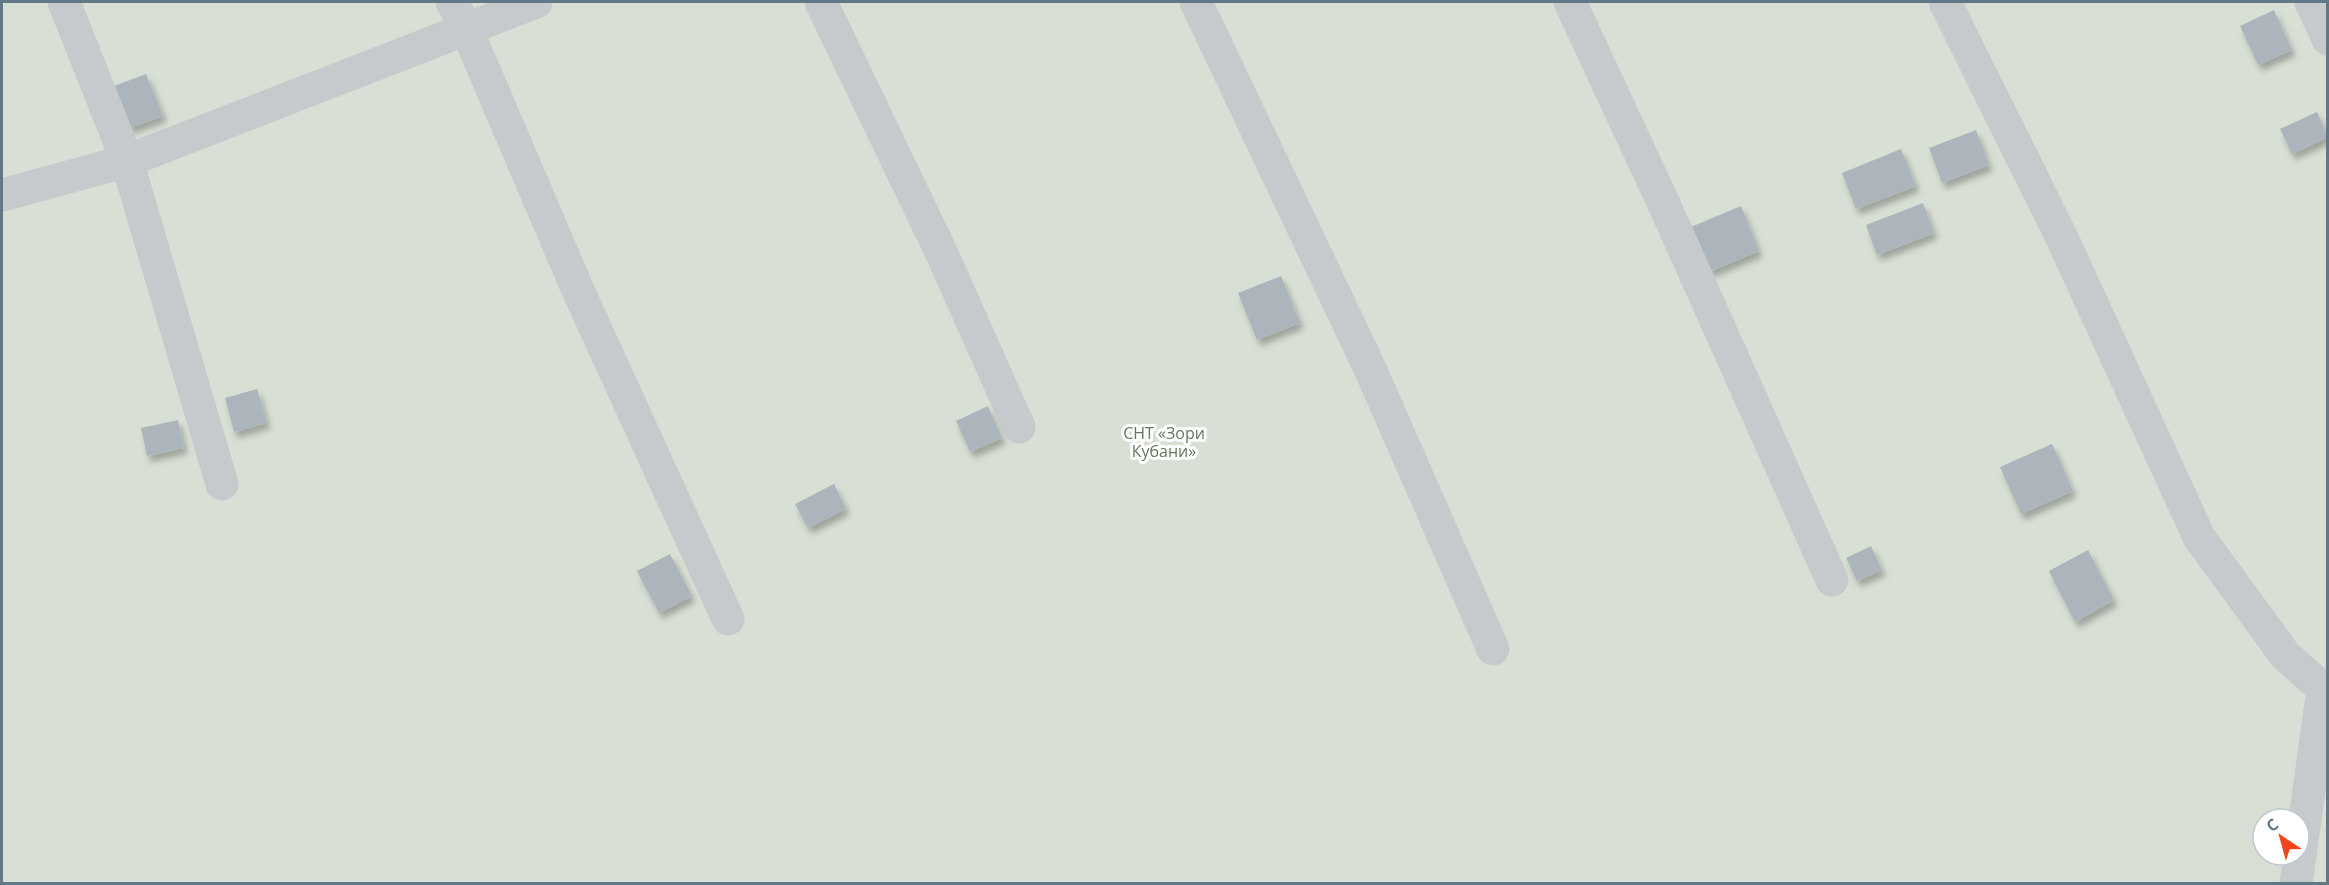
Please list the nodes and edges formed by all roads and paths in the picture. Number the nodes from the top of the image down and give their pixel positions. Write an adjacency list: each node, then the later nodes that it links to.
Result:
1 (64, 2): 10 (lane)
2 (536, 2): 8 (lane)
3 (821, 2): 12 (lane)
4 (1196, 2): 16 (lane)
5 (1570, 2): 14 (lane)
6 (1945, 2): 17 (lane)
7 (2311, 2): 9 (lane)
8 (459, 15): 10 (lane); 15 (lane)
9 (2328, 39)
10 (128, 161): 11 (lane); 13 (lane)
11 (2, 195)
12 (1019, 427)
13 (222, 484)
14 (1832, 580)
15 (728, 619)
16 (1493, 648)
17 (2325, 687): 18 (lane)
18 (2296, 884)

